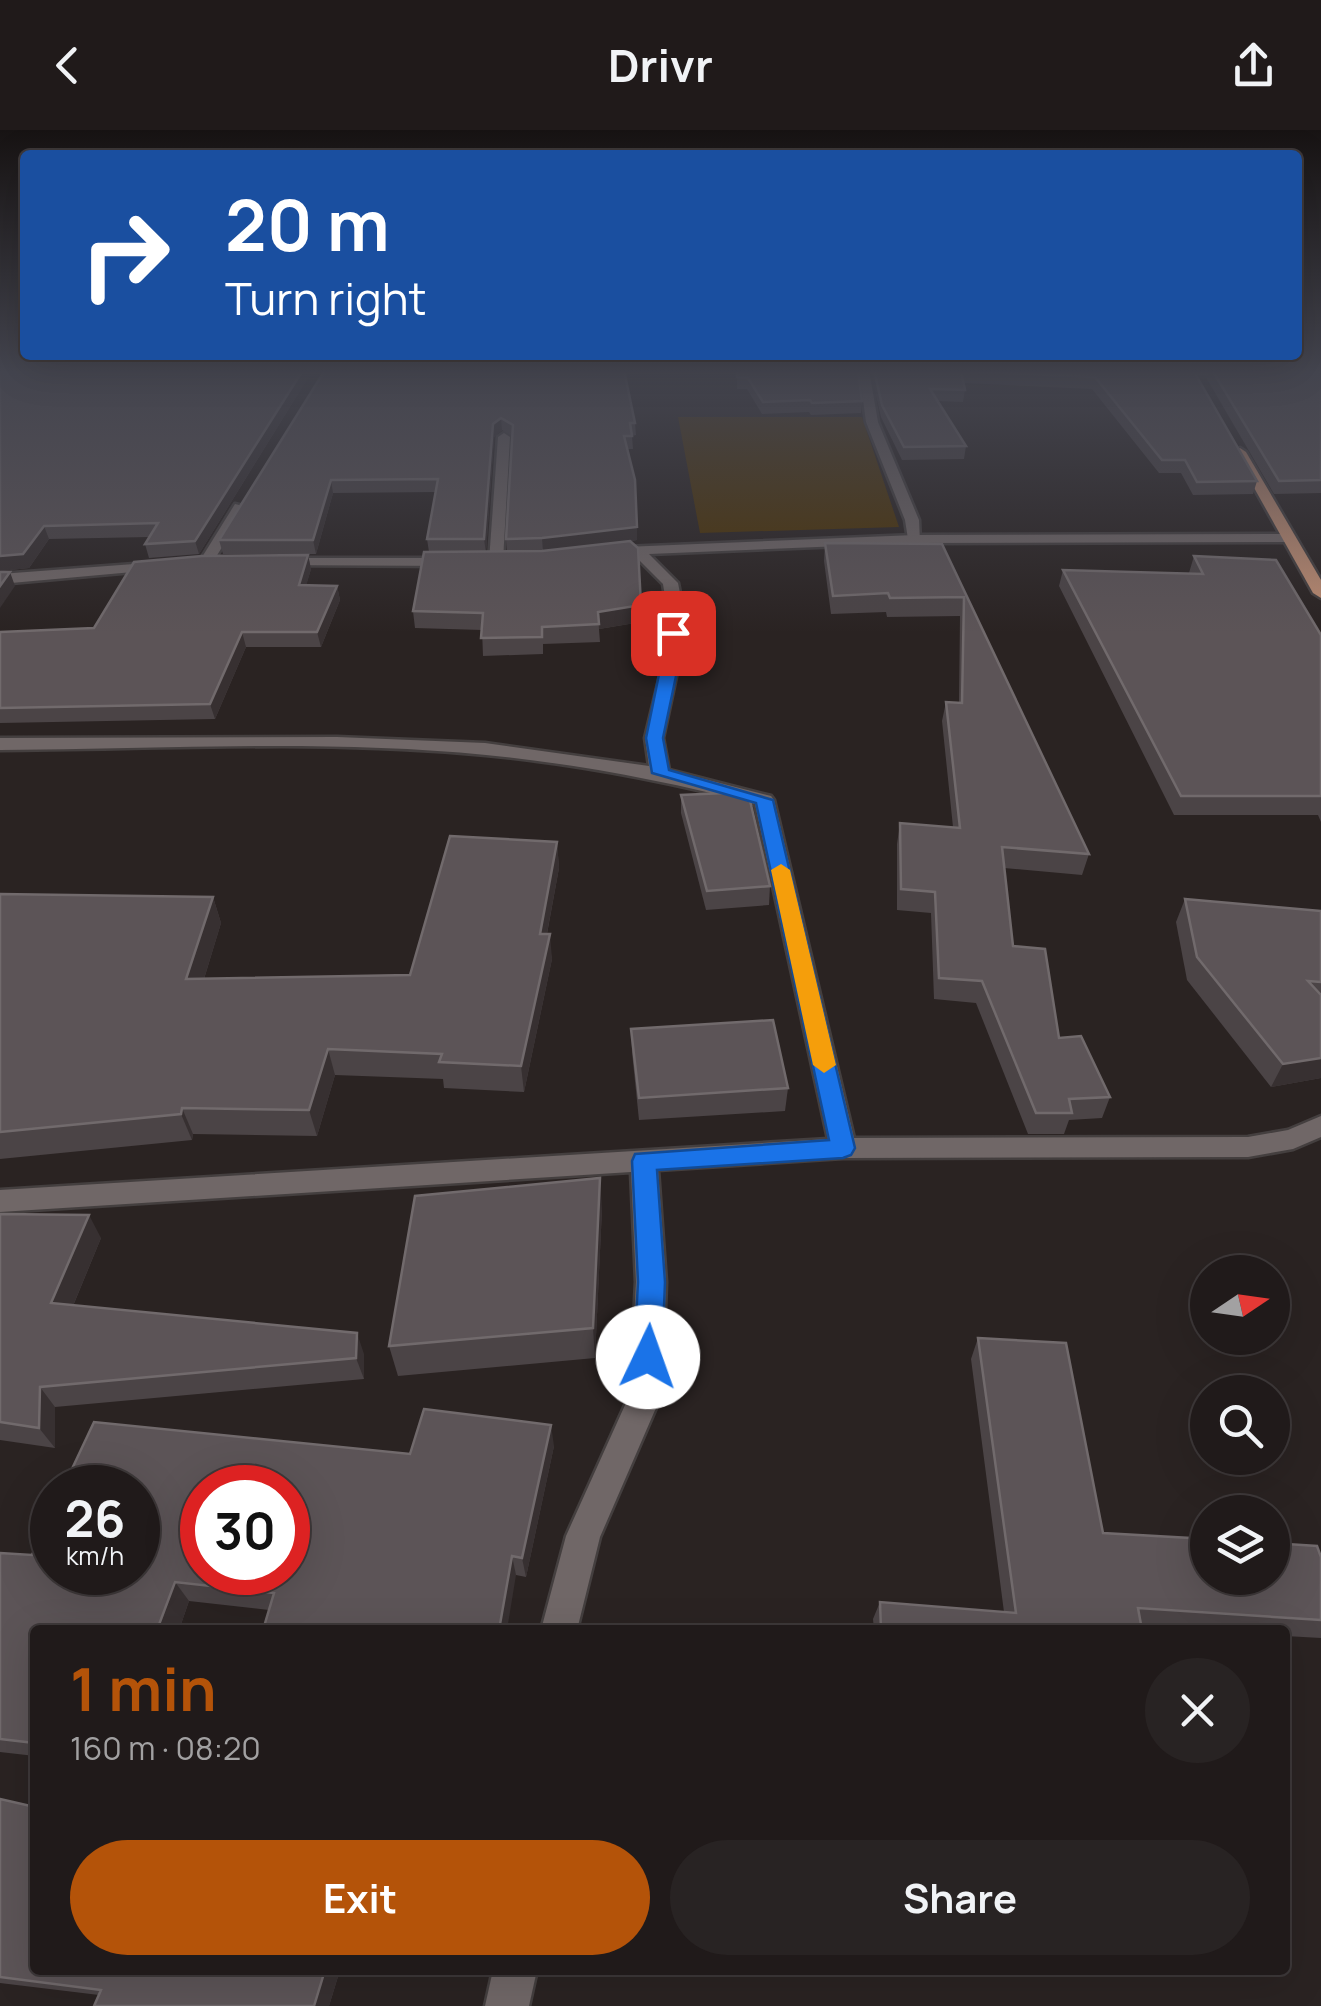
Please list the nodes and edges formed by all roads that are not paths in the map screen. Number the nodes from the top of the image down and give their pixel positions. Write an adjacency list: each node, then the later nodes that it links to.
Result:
1 (504, 458): 11 (street)
2 (887, 458): 6 (street)
3 (1243, 458): 5 (main road)
4 (245, 498): 9 (street)
5 (1290, 538): 6 (street); 13 (main road)
6 (915, 539): 7 (street)
7 (635, 548): 8 (street); 15 (street)
8 (596, 552)
9 (206, 562): 10 (street); 12 (street)
10 (224, 562)
11 (261, 562)
12 (0, 580)
13 (1321, 593)
14 (0, 744): 15 (street)
15 (660, 773): 17 (street)
16 (1321, 1126): 17 (street)
17 (843, 1148): 18 (street)
18 (644, 1161): 19 (street); 20 (street)
19 (0, 1201)
20 (561, 1625)
21 (513, 1975): 22 (street)
22 (507, 2006)

